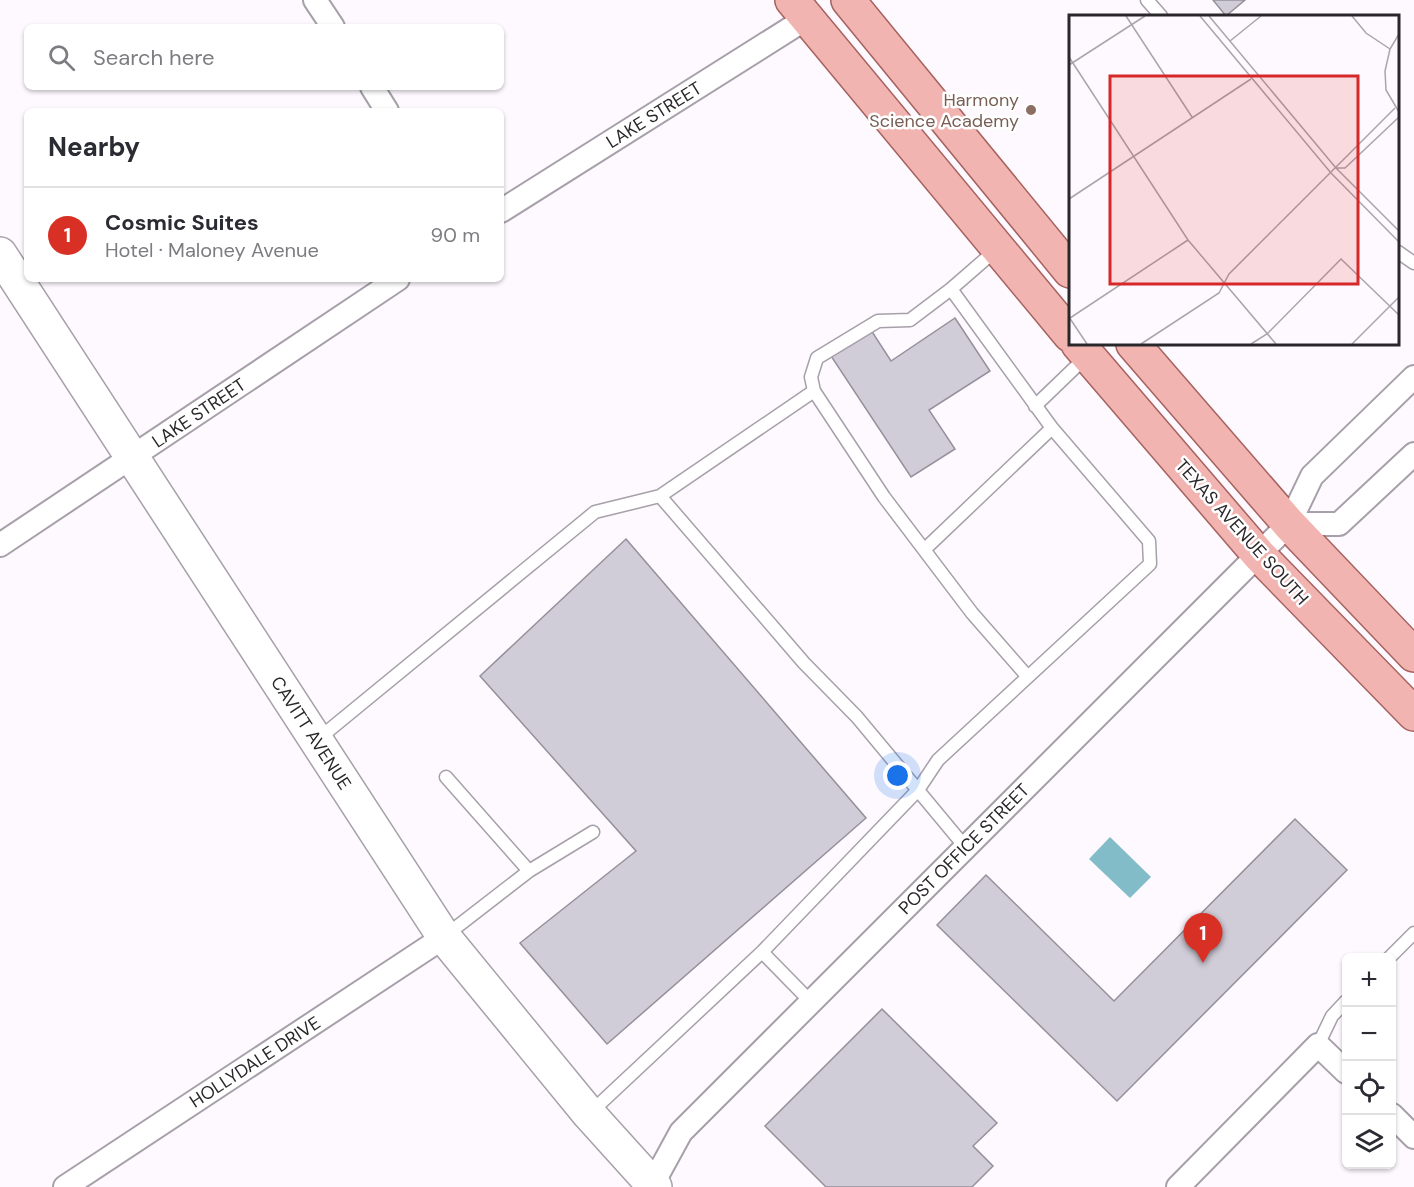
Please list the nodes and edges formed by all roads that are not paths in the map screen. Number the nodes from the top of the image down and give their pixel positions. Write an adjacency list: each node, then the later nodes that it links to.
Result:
1 (315, 0): 6 (street)
2 (848, 0): 14 (main road)
3 (1148, 0): 5 (lane)
4 (799, 9): 9 (street, LAKE STREET); 10 (main road, TEXAS AVENUE SOUTH)
5 (1160, 15)
6 (331, 24)
7 (374, 90): 8 (street)
8 (385, 108)
9 (504, 209)
10 (998, 248): 16 (lane); 17 (main road, TEXAS AVENUE SOUTH)
11 (1399, 253): 13 (lane)
12 (0, 254): 25 (street, CAVITT AVENUE)
13 (1414, 263)
14 (1069, 269)
15 (394, 282): 25 (street, LAKE STREET)
16 (951, 289): 21 (lane); 22 (lane)
17 (1069, 333)
18 (1079, 345): 22 (lane); 30 (main road, TEXAS AVENUE SOUTH)
19 (1135, 345): 27 (main road)
20 (1414, 377): 27 (street, POST OFFICE STREET)
21 (814, 391): 26 (lane); 29 (lane)
22 (1035, 406): 23 (lane)
23 (1052, 428): 29 (lane); 32 (lane)
24 (1414, 454): 27 (street)
25 (132, 458): 28 (street, LAKE STREET); 34 (street, CAVITT AVENUE)
26 (660, 496): 34 (lane); 36 (lane)
27 (1289, 524): 30 (street, POST OFFICE STREET); 31 (main road)
28 (0, 545)
29 (925, 549): 32 (lane)
30 (1259, 555): 33 (main road, TEXAS AVENUE SOUTH); 38 (street, POST OFFICE STREET)
31 (1414, 655)
32 (1027, 676): 36 (lane)
33 (1414, 714)
34 (316, 741): 41 (street, CAVITT AVENUE)
35 (446, 777): 39 (lane)
36 (918, 790): 38 (lane); 42 (lane)
37 (593, 832): 39 (lane)
38 (966, 848): 44 (street, POST OFFICE STREET)
39 (529, 871): 41 (lane)
40 (1414, 933): 43 (lane)
41 (444, 937): 48 (street, CAVITT AVENUE); 52 (street, HOLLYDALE DRIVE)
42 (762, 952): 44 (lane); 48 (lane)
43 (1393, 953)
44 (811, 1002): 51 (street, POST OFFICE STREET)
45 (1342, 1006): 46 (lane)
46 (1318, 1045): 47 (street); 53 (street)
47 (1342, 1067)
48 (589, 1114): 51 (street, CAVITT AVENUE)
49 (1396, 1119): 50 (street)
50 (1414, 1137)
51 (653, 1186)
52 (65, 1187)
53 (1178, 1187)

